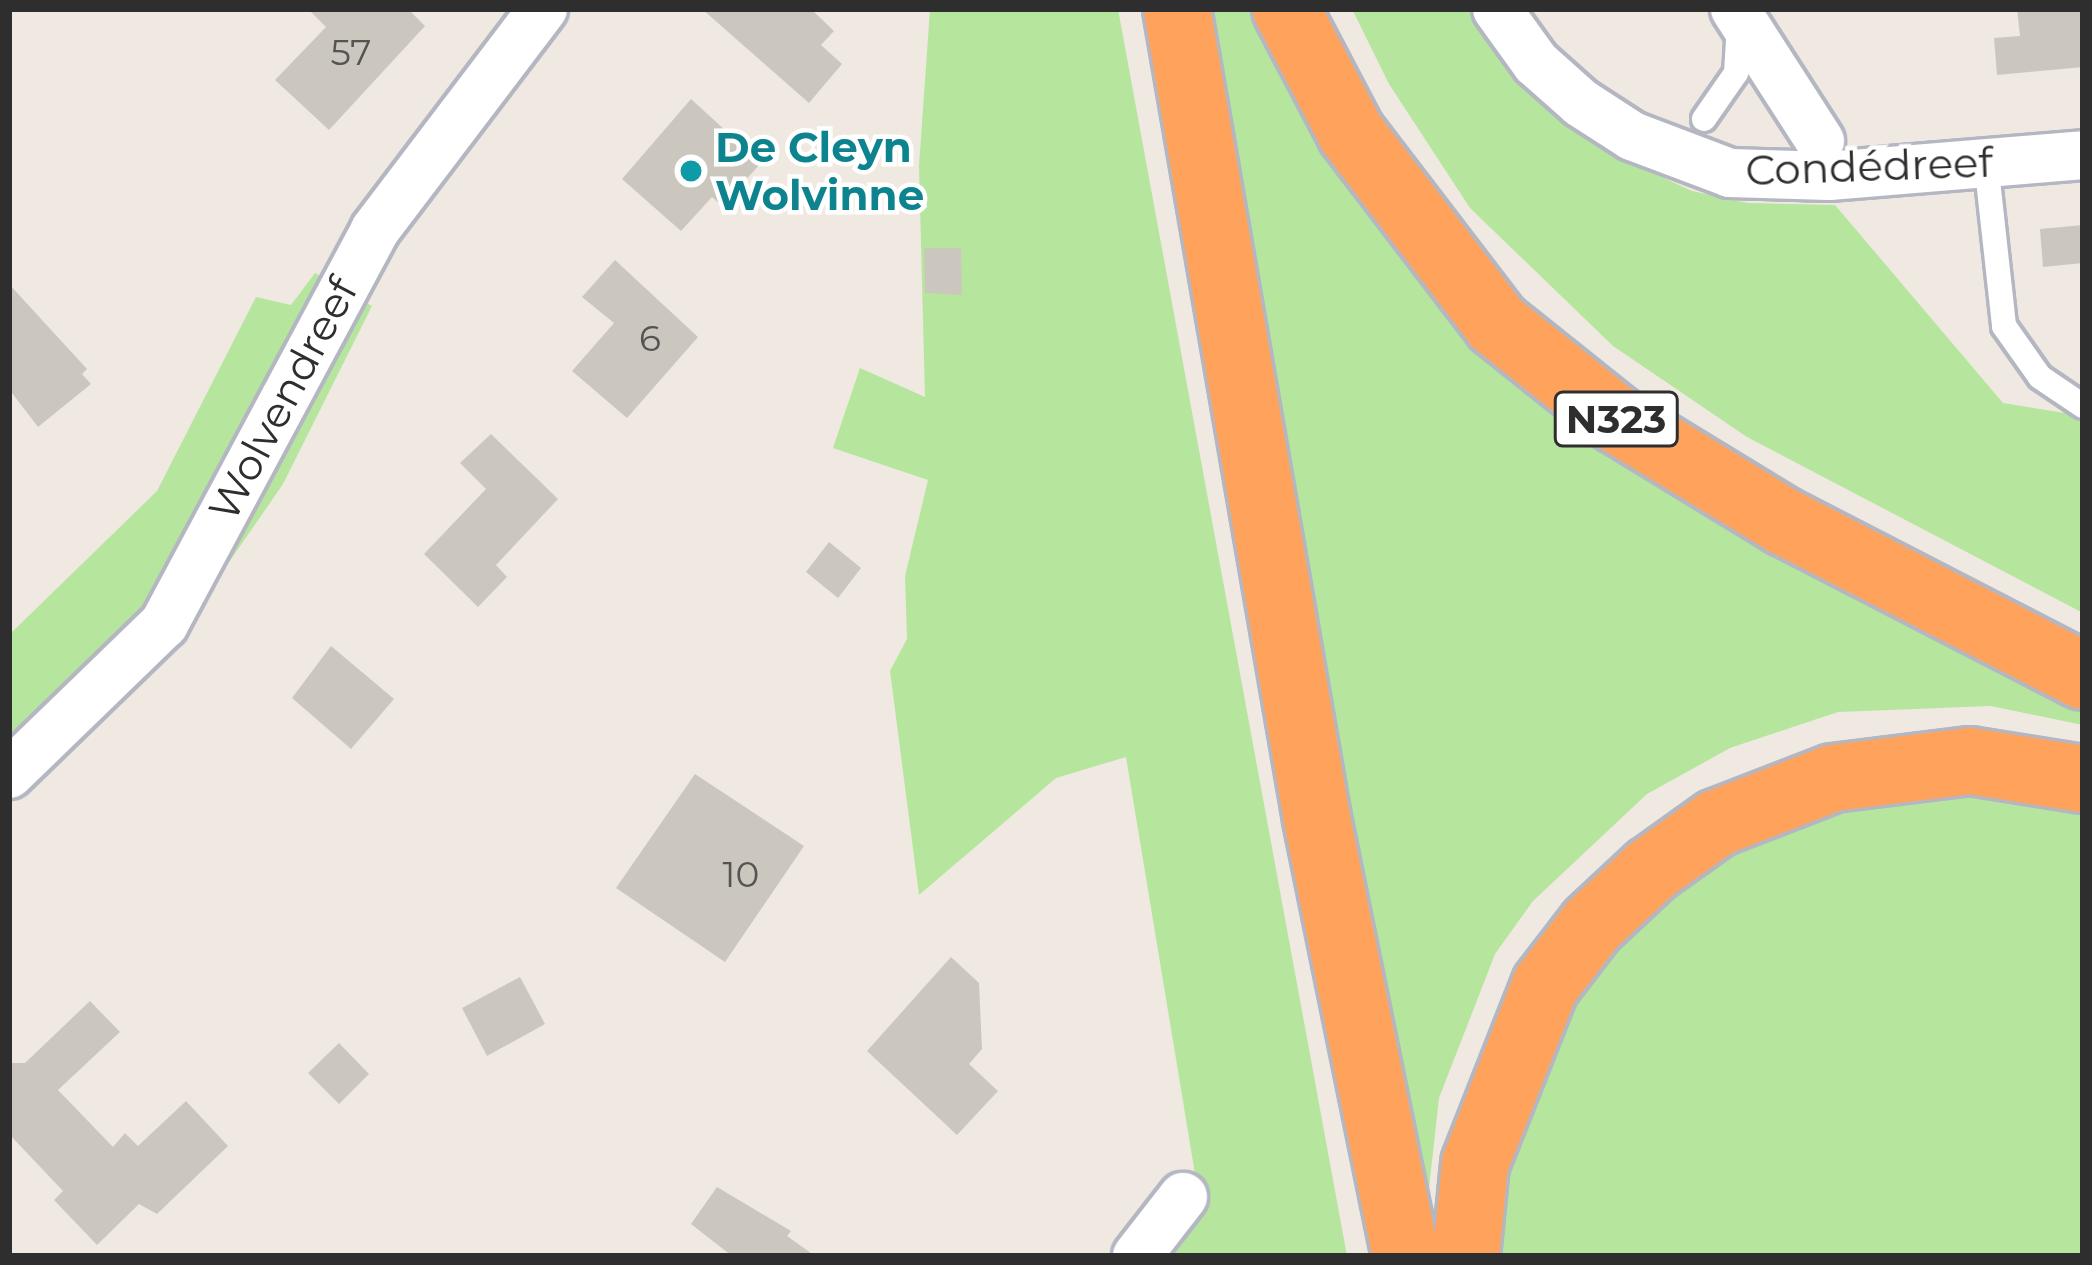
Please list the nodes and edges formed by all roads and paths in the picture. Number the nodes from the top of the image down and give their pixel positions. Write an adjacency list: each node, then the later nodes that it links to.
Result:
1 (1178, 9): 16 (highway)
2 (1286, 9): 11 (highway, N323)
3 (1497, 9): 9 (street, Condédreef)
4 (538, 11): 12 (street, Wolvendreef)
5 (1738, 12): 6 (lane, Condédreef); 7 (street, Condédreef)
6 (1704, 119)
7 (1820, 141)
8 (2083, 155): 9 (street, Condédreef)
9 (1986, 162): 10 (lane)
10 (2083, 406)
11 (2083, 676)
12 (9, 774)
13 (2083, 779): 17 (highway)
14 (1183, 1197): 15 (street)
15 (1136, 1256)
16 (1406, 1256)
17 (1466, 1256)

